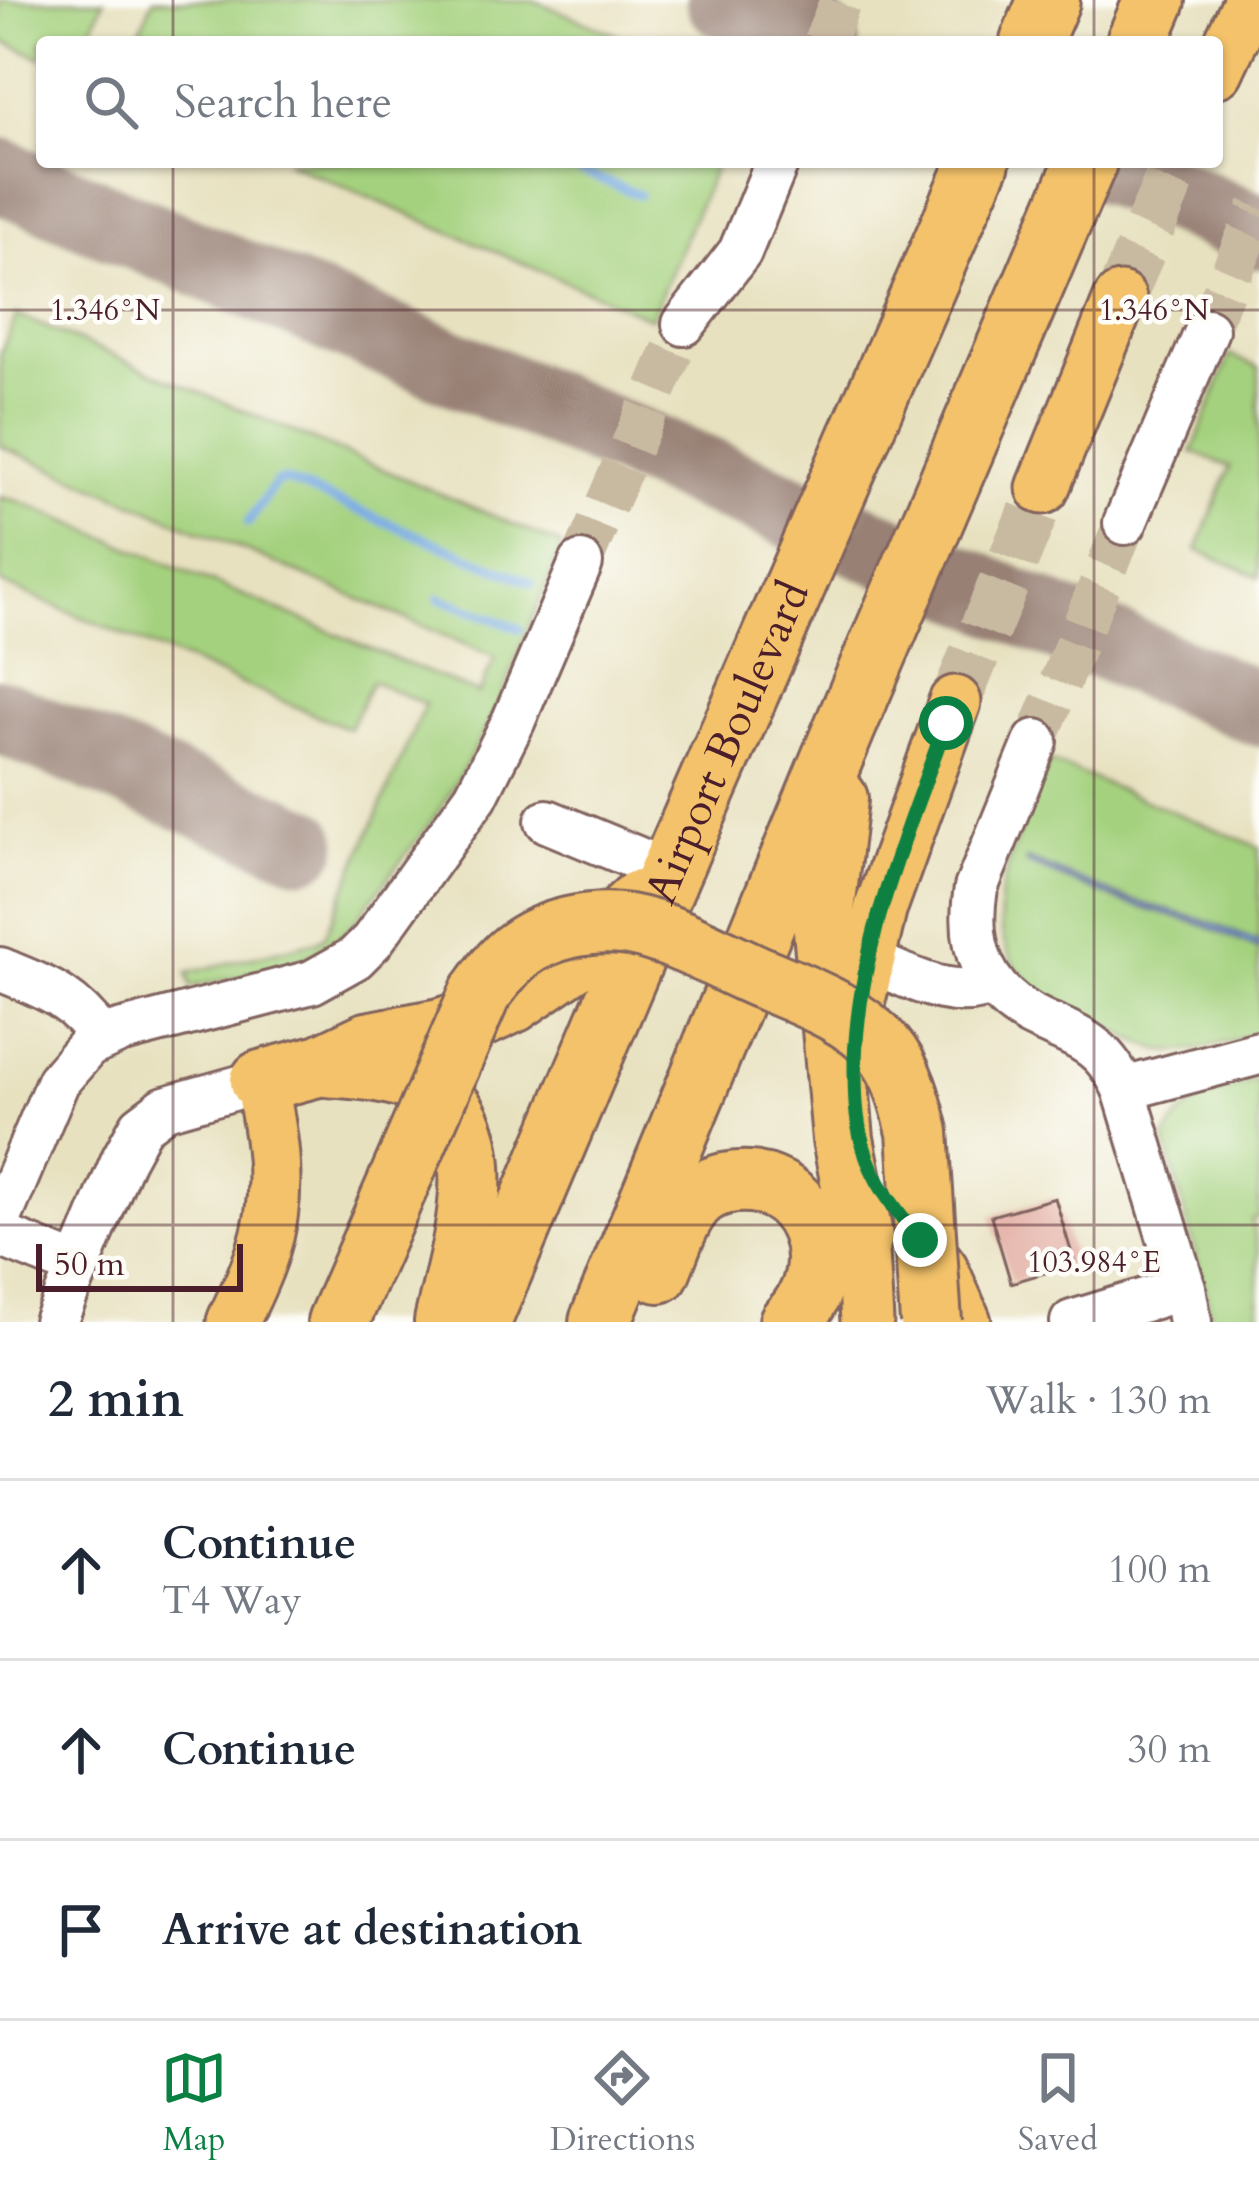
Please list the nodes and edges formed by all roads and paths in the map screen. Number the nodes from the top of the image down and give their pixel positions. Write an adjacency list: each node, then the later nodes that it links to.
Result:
1 (1049, 0): 4 (highway)
2 (1155, 0): 5 (highway)
3 (1250, 0): 6 (main road)
4 (1034, 36)
5 (1140, 36)
6 (1223, 58)
7 (775, 168): 11 (lane)
8 (976, 168): 20 (highway, Airport Boulevard)
9 (1083, 168): 17 (highway)
10 (1120, 298): 13 (main road)
11 (684, 324)
12 (1207, 330): 14 (lane)
13 (1043, 488)
14 (1125, 523)
15 (581, 563): 24 (lane)
16 (955, 702): 21 (main road)
17 (845, 727): 32 (highway); 41 (highway)
18 (1036, 742): 23 (lane)
19 (547, 821): 20 (lane)
20 (670, 872): 26 (highway); 40 (highway, Airport Boulevard)
21 (867, 960): 23 (lane); 29 (main road)
22 (0, 969): 24 (lane)
23 (993, 984): 28 (lane)
24 (102, 1038): 30 (lane)
25 (1259, 1053): 28 (lane)
26 (321, 1065): 27 (highway); 39 (highway)
27 (261, 1081): 33 (lane); 34 (main road)
28 (1124, 1089): 35 (lane)
29 (856, 1118): 32 (main road); 46 (main road)
30 (0, 1218)
31 (0, 1235): 33 (lane)
32 (862, 1236): 44 (main road)
33 (79, 1267): 36 (lane)
34 (243, 1300): 37 (lane)
35 (1187, 1305): 47 (lane)
36 (55, 1322)
37 (212, 1322)
38 (338, 1322): 45 (highway, bridge)
39 (445, 1322)
40 (481, 1322)
41 (600, 1322)
42 (623, 1322): 43 (highway)
43 (790, 1322)
44 (867, 1322)
45 (931, 1322)
46 (965, 1322)
47 (1072, 1322)

